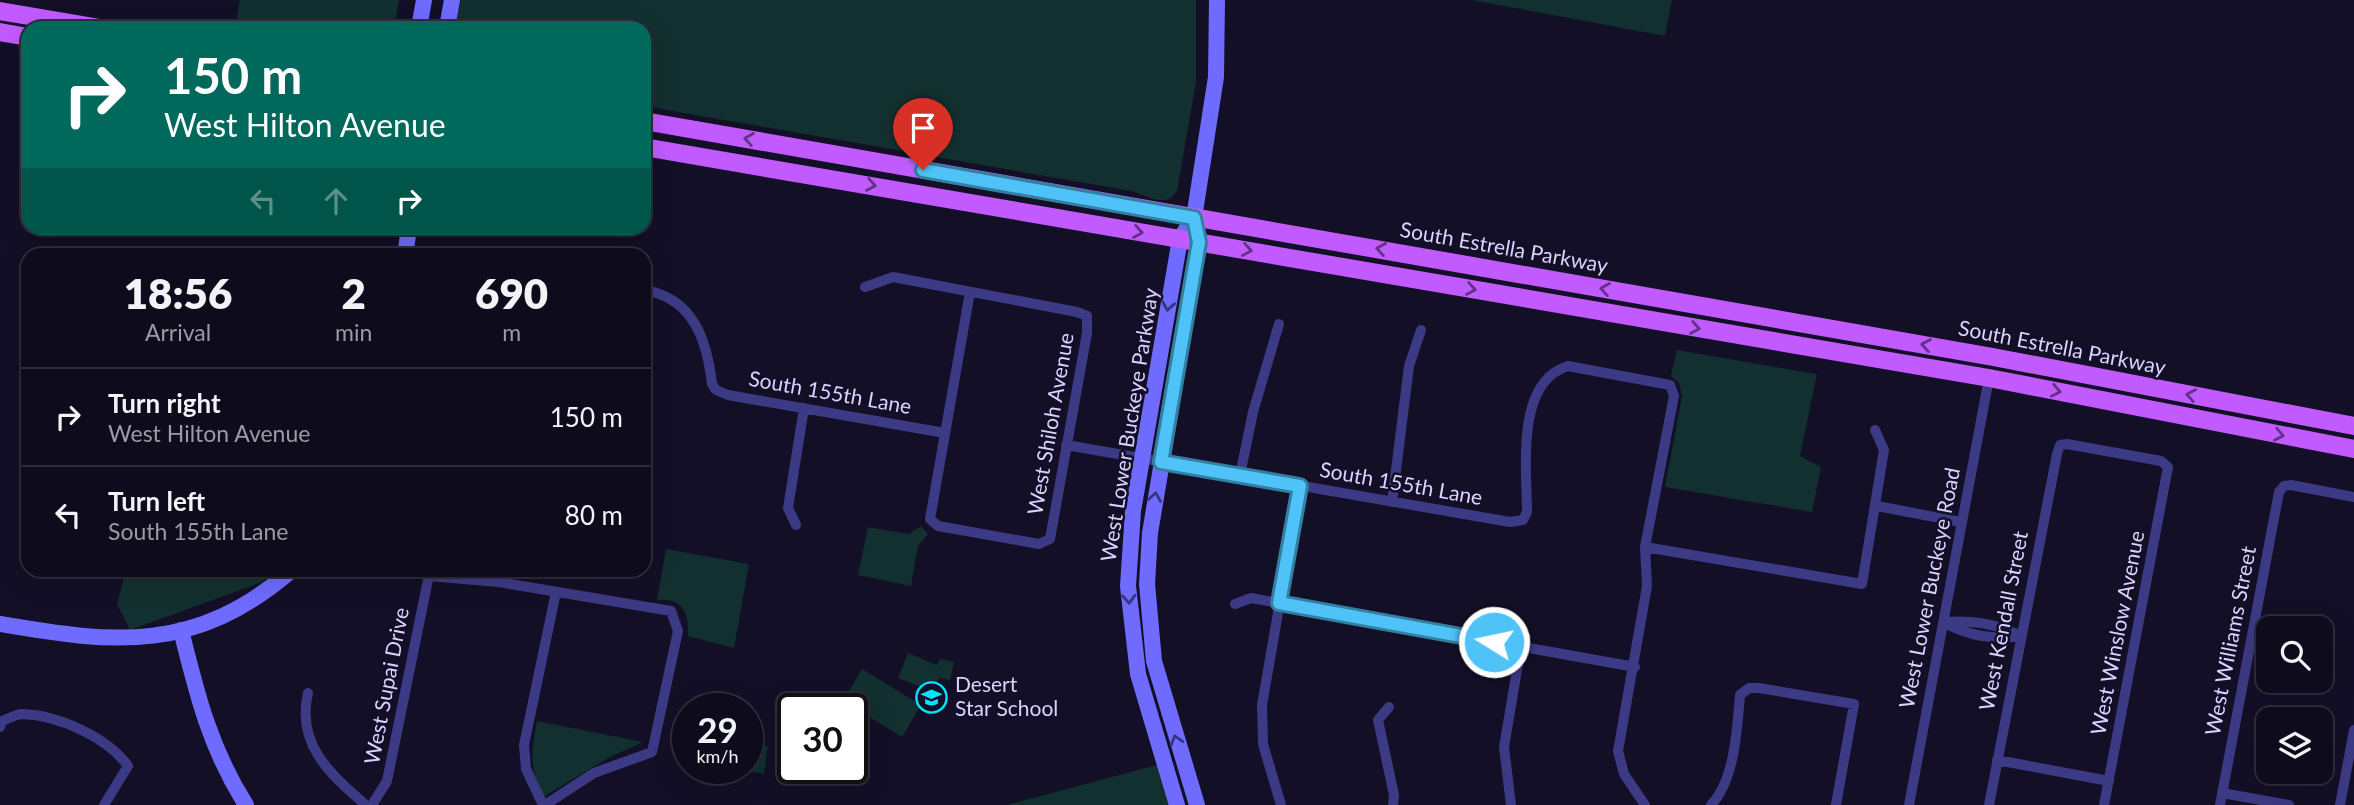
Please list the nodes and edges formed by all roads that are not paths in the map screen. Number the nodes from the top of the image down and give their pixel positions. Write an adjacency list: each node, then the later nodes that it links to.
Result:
1 (424, 0): 6 (main road)
2 (452, 0): 7 (main road)
3 (1217, 0): 12 (main road, West Lower Buckeye Parkway)
4 (0, 11): 5 (main road)
5 (59, 21)
6 (420, 21)
7 (448, 21)
8 (0, 32): 9 (main road)
9 (21, 36)
10 (651, 122): 12 (main road, South Estrella Parkway, one-way to 10)
11 (651, 149): 13 (main road, South Estrella Parkway, one-way to 13)
12 (1194, 218): 13 (main road, West Lower Buckeye Parkway); 14 (main road, West Lower Buckeye Parkway); 20 (main road, South Estrella Parkway, one-way to 12)
13 (1180, 239): 14 (main road, South Estrella Parkway); 28 (main road, West Lower Buckeye Parkway, one-way to 28)
14 (1199, 242): 21 (main road, South Estrella Parkway, one-way to 21); 29 (main road, West Lower Buckeye Parkway)
15 (865, 287): 17 (street)
16 (651, 292): 22 (street, South 155th Lane)
17 (970, 292): 25 (street); 26 (street, West Shiloh Avenue)
18 (1279, 324): 31 (street)
19 (1421, 330): 34 (street)
20 (1993, 357): 21 (main road); 23 (main road, South Estrella Parkway, one-way to 20)
21 (1989, 378): 27 (main road, South Estrella Parkway, one-way to 27); 36 (street, West Lower Buckeye Road)
22 (804, 408): 25 (street, South 155th Lane); 37 (street)
23 (2354, 426)
24 (1875, 430): 35 (street)
25 (945, 433): 26 (street, West Shiloh Avenue)
26 (1066, 445): 28 (street, South 155th Lane)
27 (2354, 449)
28 (1143, 459): 29 (street, South 155th Lane); 63 (main road, West Lower Buckeye Parkway, one-way to 63)
29 (1161, 462): 31 (street, South 155th Lane); 64 (main road, West Lower Buckeye Parkway, one-way to 29)
30 (2168, 467): 48 (street, West Kendall Street); 56 (street, West Winslow Avenue)
31 (1240, 475): 32 (street, South 155th Lane)
32 (1300, 486): 34 (street, South 155th Lane); 43 (street)
33 (2354, 497): 57 (street, West Williams Street)
34 (1392, 502): 38 (street, South 155th Lane)
35 (1877, 506): 36 (street); 38 (street)
36 (1961, 522): 45 (street, West Lower Buckeye Road)
37 (796, 525)
38 (1645, 547): 50 (street)
39 (282, 577): 47 (main road)
40 (428, 577): 61 (street, West Supai Drive)
41 (460, 577): 42 (street)
42 (556, 592): 62 (street); 62 (street)
43 (1279, 603): 44 (street); 49 (street); 65 (street)
44 (1235, 604)
45 (1943, 622): 48 (street); 71 (street, West Lower Buckeye Road)
46 (0, 624): 47 (main road)
47 (181, 630): 59 (main road)
48 (2021, 636): 55 (street, West Kendall Street)
49 (1521, 646): 50 (street); 67 (street)
50 (1634, 667): 68 (street)
51 (308, 693): 60 (street)
52 (1389, 707): 66 (street)
53 (1, 724): 58 (street)
54 (2354, 730): 76 (street)
55 (1997, 760): 56 (street); 72 (street, West Kendall Street)
56 (2109, 781): 73 (street, West Winslow Avenue)
57 (2222, 793): 74 (street, West Williams Street); 75 (street)
58 (104, 805)
59 (246, 805)
60 (366, 805)
61 (372, 805)
62 (544, 805)
63 (1177, 805)
64 (1197, 805)
65 (1281, 805)
66 (1393, 805)
67 (1511, 805)
68 (1645, 805)
69 (1711, 805): 70 (street)
70 (1836, 805)
71 (1909, 805)
72 (1989, 805)
73 (2104, 805)
74 (2220, 805)
75 (2289, 805)
76 (2340, 805)

